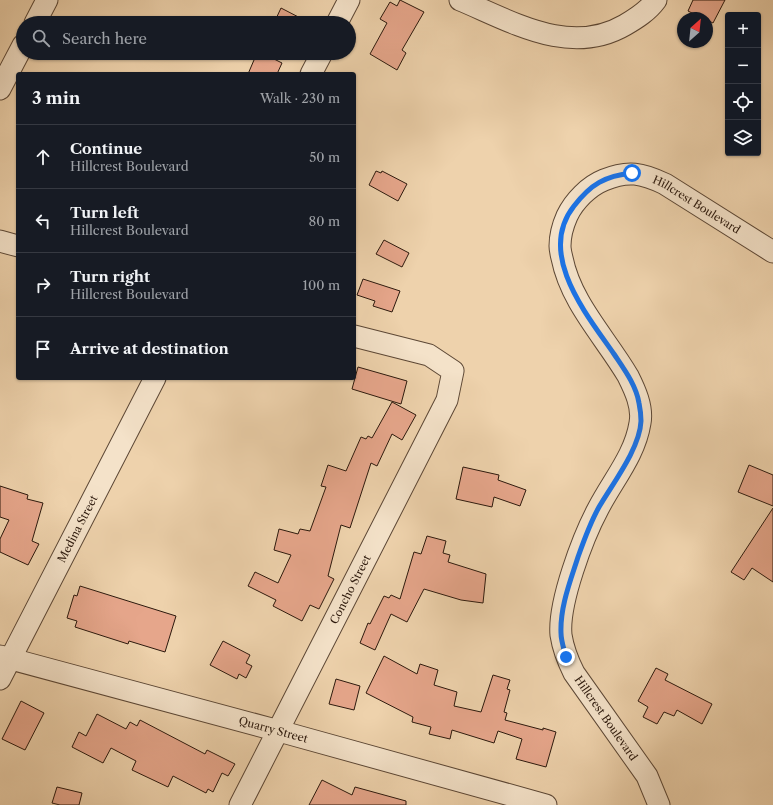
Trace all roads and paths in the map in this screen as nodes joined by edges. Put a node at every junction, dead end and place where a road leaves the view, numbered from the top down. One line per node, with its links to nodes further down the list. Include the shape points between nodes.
1 (47, 0): 5 (street)
2 (349, 0): 6 (street)
3 (460, 0): 4 (street, via 534,31 556,37 573,38 596,36 617,30 640,16)
4 (656, 0)
5 (38, 16)
6 (341, 16)
7 (16, 58): 10 (street)
8 (318, 60): 9 (street)
9 (312, 72)
10 (0, 89)
11 (0, 241): 12 (street)
12 (16, 245)
13 (773, 252): 21 (street, Hillcrest Boulevard, via 665,184 648,176 632,173 615,175 598,182 570,210 563,227 560,246 571,288 633,385 641,421 637,439 628,458 587,533 562,611 561,634 566,657 574,673 647,776)
14 (356, 337): 18 (street, Concho Street, via 429,355 453,372 447,400)
15 (154, 380): 16 (street, Medina Street)
16 (5, 657): 17 (street, Medina Street); 18 (street, Quarry Street)
17 (0, 679)
18 (279, 731): 19 (street, Concho Street); 20 (street, Quarry Street)
19 (240, 805)
20 (546, 805)
21 (660, 805)

